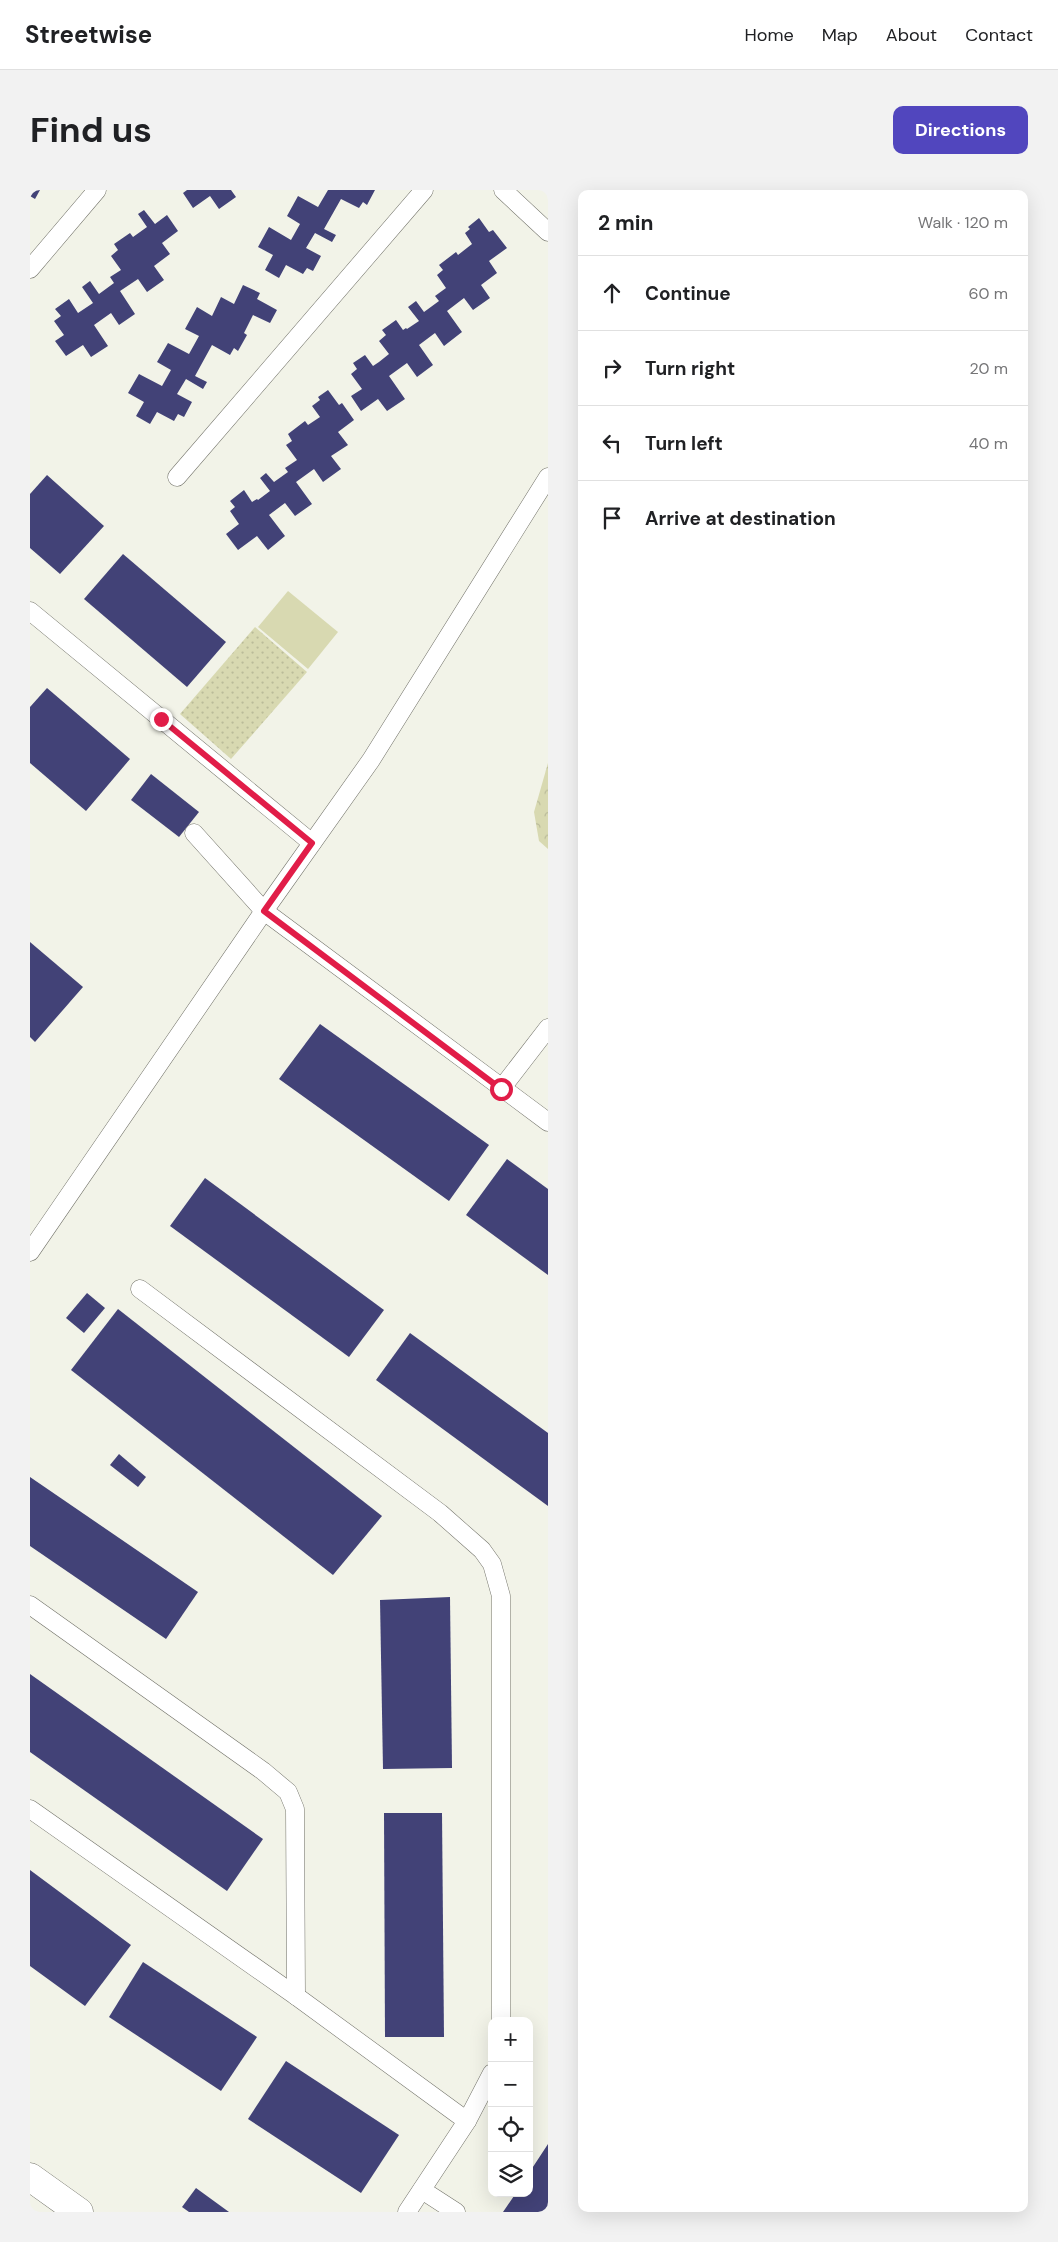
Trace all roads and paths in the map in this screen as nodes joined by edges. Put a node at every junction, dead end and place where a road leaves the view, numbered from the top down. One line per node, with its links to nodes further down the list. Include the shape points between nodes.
1 (97, 190): 5 (lane)
2 (424, 190): 6 (lane)
3 (503, 190): 4 (lane)
4 (548, 232)
5 (30, 269)
6 (178, 477)
7 (548, 477): 10 (lane, via 371,760)
8 (30, 611): 10 (lane)
9 (194, 833): 11 (lane)
10 (312, 843): 11 (lane)
11 (264, 911): 13 (lane); 15 (lane)
12 (548, 1028): 13 (lane)
13 (501, 1089): 14 (lane)
14 (548, 1122)
15 (30, 1252)
16 (140, 1289): 20 (lane, via 440,1513 482,1550 492,1564 501,1596)
17 (30, 1605): 19 (lane, via 263,1770 288,1792 295,1809)
18 (30, 1809): 19 (lane)
19 (296, 1996): 22 (lane)
20 (501, 2017)
21 (488, 2081): 22 (lane)
22 (467, 2121): 24 (lane)
23 (30, 2177): 25 (street)
24 (422, 2190): 26 (lane); 27 (lane)
25 (79, 2212)
26 (408, 2212)
27 (456, 2212)

